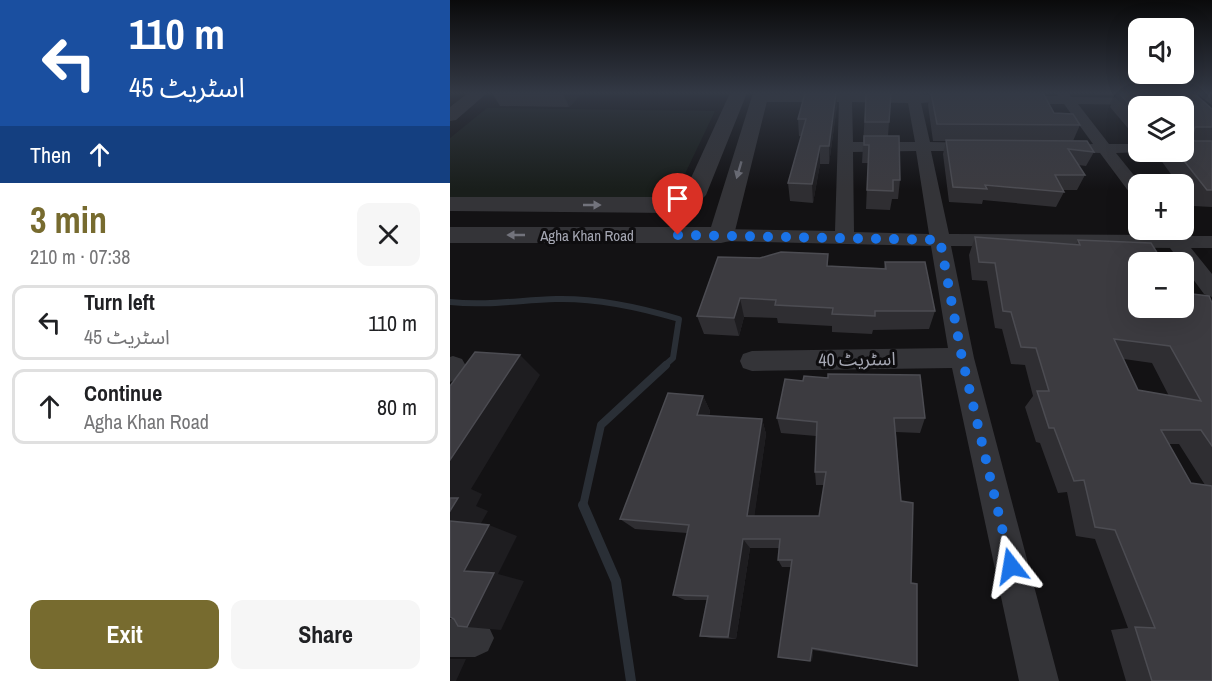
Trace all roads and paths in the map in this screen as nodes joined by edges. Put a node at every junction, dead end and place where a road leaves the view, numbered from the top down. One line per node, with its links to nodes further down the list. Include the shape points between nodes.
1 (725, 125): 14 (street)
2 (752, 125): 13 (street, one-way to 13)
3 (846, 125): 7 (street)
4 (919, 125): 6 (street)
5 (1087, 125): 10 (street)
6 (923, 146): 7 (street); 8 (street); 22 (street)
7 (846, 147): 20 (street)
8 (991, 147)
9 (1048, 147): 10 (street)
10 (1105, 148): 11 (street); 12 (street)
11 (1128, 149)
12 (1128, 179)
13 (732, 197): 14 (street, Agha Khan Road); 18 (street)
14 (691, 199): 15 (street, Agha Khan Road, one-way to 14, via 673,206); 17 (street, via 694,217)
15 (450, 204)
16 (450, 235): 17 (street, Agha Khan Road, one-way to 16)
17 (678, 235): 18 (street, Agha Khan Road)
18 (721, 235): 20 (street)
19 (1128, 237): 22 (street)
20 (844, 238): 22 (street)
21 (1194, 239): 24 (street)
22 (940, 240): 26 (street)
23 (1175, 240): 25 (street)
24 (1212, 242)
25 (1212, 289)
26 (962, 358): 27 (street, اسٹریٹ 40); 28 (street)
27 (752, 361)
28 (1039, 681)

